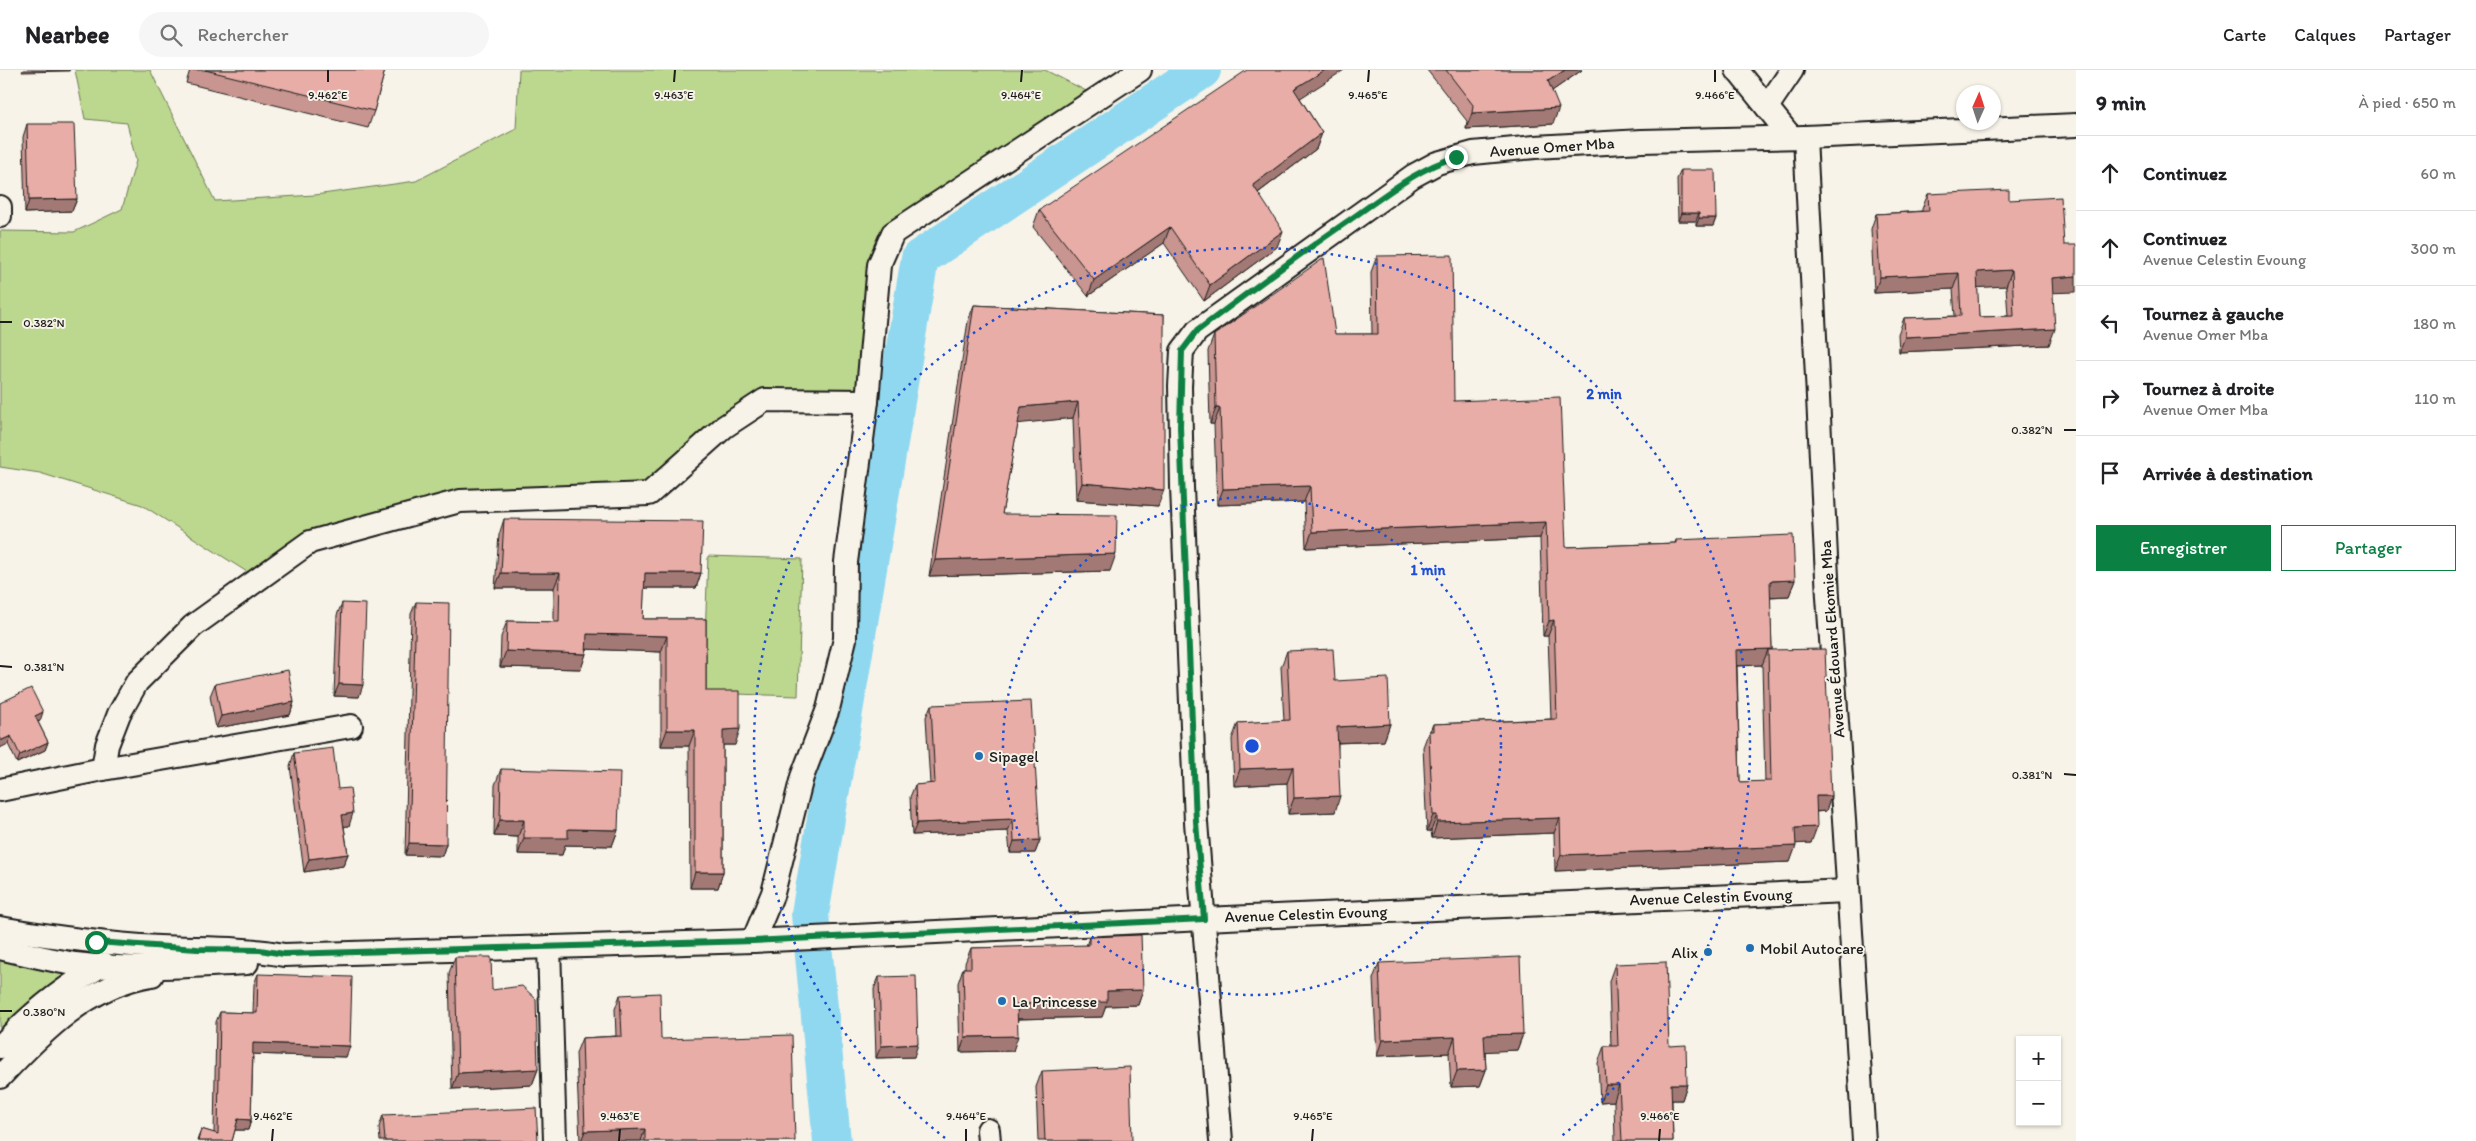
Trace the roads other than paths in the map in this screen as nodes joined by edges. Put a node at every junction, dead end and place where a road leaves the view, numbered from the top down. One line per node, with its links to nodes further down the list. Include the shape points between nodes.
1 (1140, 70): 9 (street, via 893,233 879,265)
2 (1737, 70): 4 (street)
3 (1792, 70): 4 (street)
4 (1766, 107): 6 (street)
5 (2076, 125): 6 (street, Avenue Omer Mba)
6 (1798, 137): 13 (street, Avenue Édouard Ekomie Mba); 14 (street, Avenue Omer Mba, via 1642,141 1535,148 1473,153 1436,163 1371,205 1197,331 1182,351 1180,386 1196,812)
7 (0, 207): 8 (street)
8 (0, 216)
9 (867, 402): 11 (street, via 765,400 724,427 649,494 460,501 310,542 193,626 137,682 119,714); 16 (street, via 846,562 844,639 828,709 802,777 773,893)
10 (351, 726): 11 (street)
11 (102, 769): 12 (street)
12 (0, 790)
13 (1848, 891): 14 (street, Avenue Celestin Evoung); 27 (street, Avenue Édouard Ekomie Mba)
14 (1204, 919): 16 (street, Avenue Celestin Evoung); 26 (street, Avenue Omer Mba)
15 (0, 928): 17 (street, via 44,936)
16 (753, 941): 18 (street, Avenue Celestin Evoung)
17 (148, 946): 20 (street, via 260,950); 22 (street)
18 (548, 947): 20 (street, Avenue Celestin Evoung); 25 (street)
19 (0, 948): 22 (street)
20 (284, 954): 21 (street, via 260,963)
21 (195, 965): 22 (street); 24 (street, via 181,971 122,982 95,994 67,1012)
22 (101, 966): 23 (street, via 71,985)
23 (0, 1047)
24 (0, 1077)
25 (555, 1141)
26 (1221, 1141)
27 (1864, 1141)

